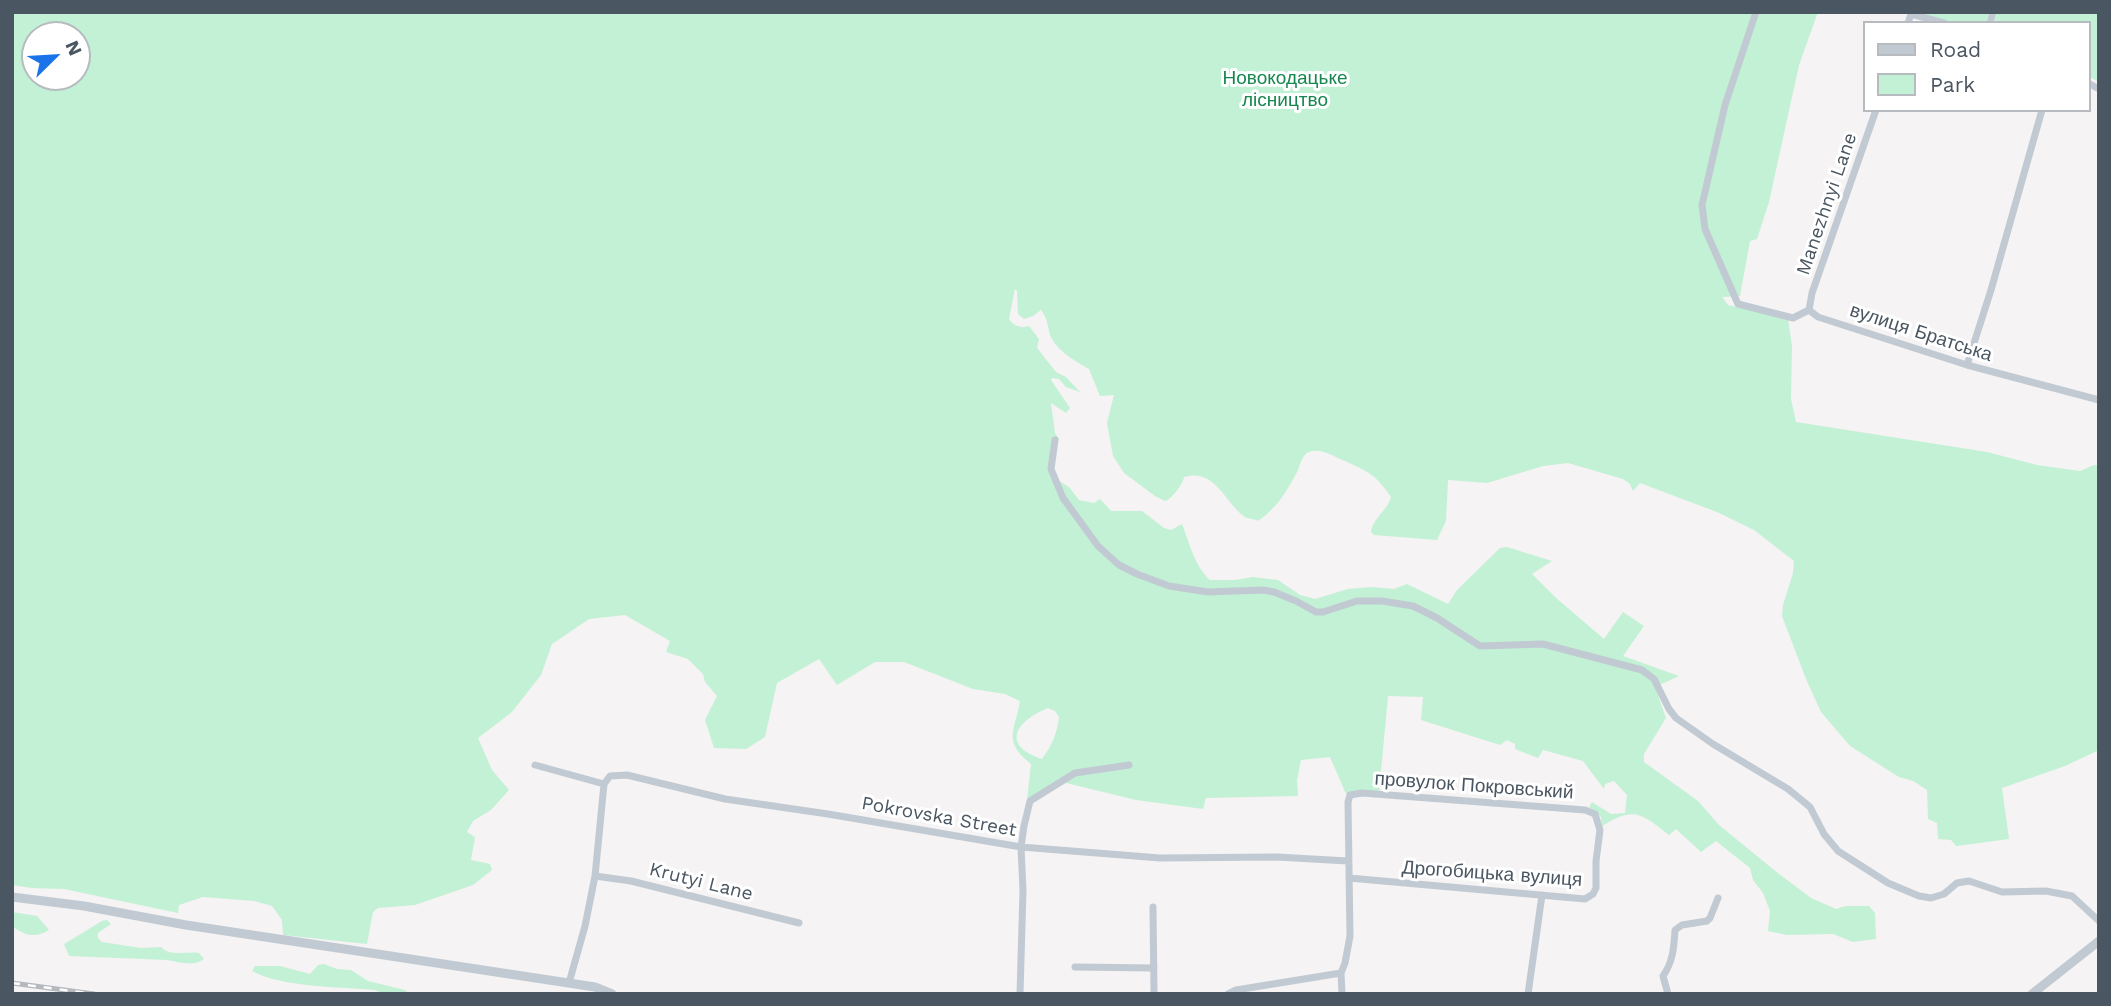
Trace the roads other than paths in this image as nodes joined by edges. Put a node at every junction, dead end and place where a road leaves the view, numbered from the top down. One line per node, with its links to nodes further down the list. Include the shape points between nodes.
1 (1756, 12): 6 (street, via 1726,105 1702,205 1704,229 1738,304 1793,318)
2 (1909, 21): 3 (street, via 1911,14)
3 (1937, 21)
4 (1876, 112): 6 (street, Manezhnyi Lane)
5 (2041, 112): 7 (street)
6 (1809, 310): 7 (street, вулиця Братська, via 1818,317)
7 (1966, 365): 8 (street, вулиця Братська)
8 (2099, 400)
9 (1055, 440): 22 (street, via 1051,469 1063,498 1098,545 1119,565 1137,574 1169,586 1208,592 1274,592 1316,612 1357,601 1413,606 1480,646 1543,644 1642,670 1654,679 1676,718 1788,789 1810,807 1838,851 1888,883 1931,898 1969,881 2002,892 2046,891 2072,896)
10 (535, 765): 12 (street, Pokrovska Street)
11 (1129, 765): 14 (street, via 1075,773 1030,800)
12 (604, 784): 14 (street, Pokrovska Street, via 610,776 627,775 714,797); 16 (street)
13 (1595, 814): 15 (street, провулок Покровський, via 1350,795); 18 (street, Дрогобицька вулиця, via 1600,830 1593,894 1586,899)
14 (1021, 847): 15 (street, Pokrovska Street, via 1160,858); 30 (street)
15 (1348, 862): 17 (street)
16 (595, 876): 23 (street, Krutyi Lane); 28 (street)
17 (1349, 878): 18 (street, Дрогобицька вулиця); 27 (street, via 1350,936)
18 (1542, 895): 34 (street)
19 (12, 897): 28 (street)
20 (1718, 898): 35 (street, via 1707,921 1675,930 1673,953 1663,976)
21 (1153, 907): 26 (street)
22 (2099, 921)
23 (799, 923)
24 (2099, 941): 36 (street)
25 (1075, 967): 26 (street)
26 (1153, 968): 31 (street)
27 (1340, 973): 32 (street); 33 (street)
28 (569, 983): 29 (street)
29 (612, 994)
30 (1020, 994)
31 (1154, 994)
32 (1228, 994)
33 (1342, 994)
34 (1528, 994)
35 (1668, 994)
36 (2032, 994)

